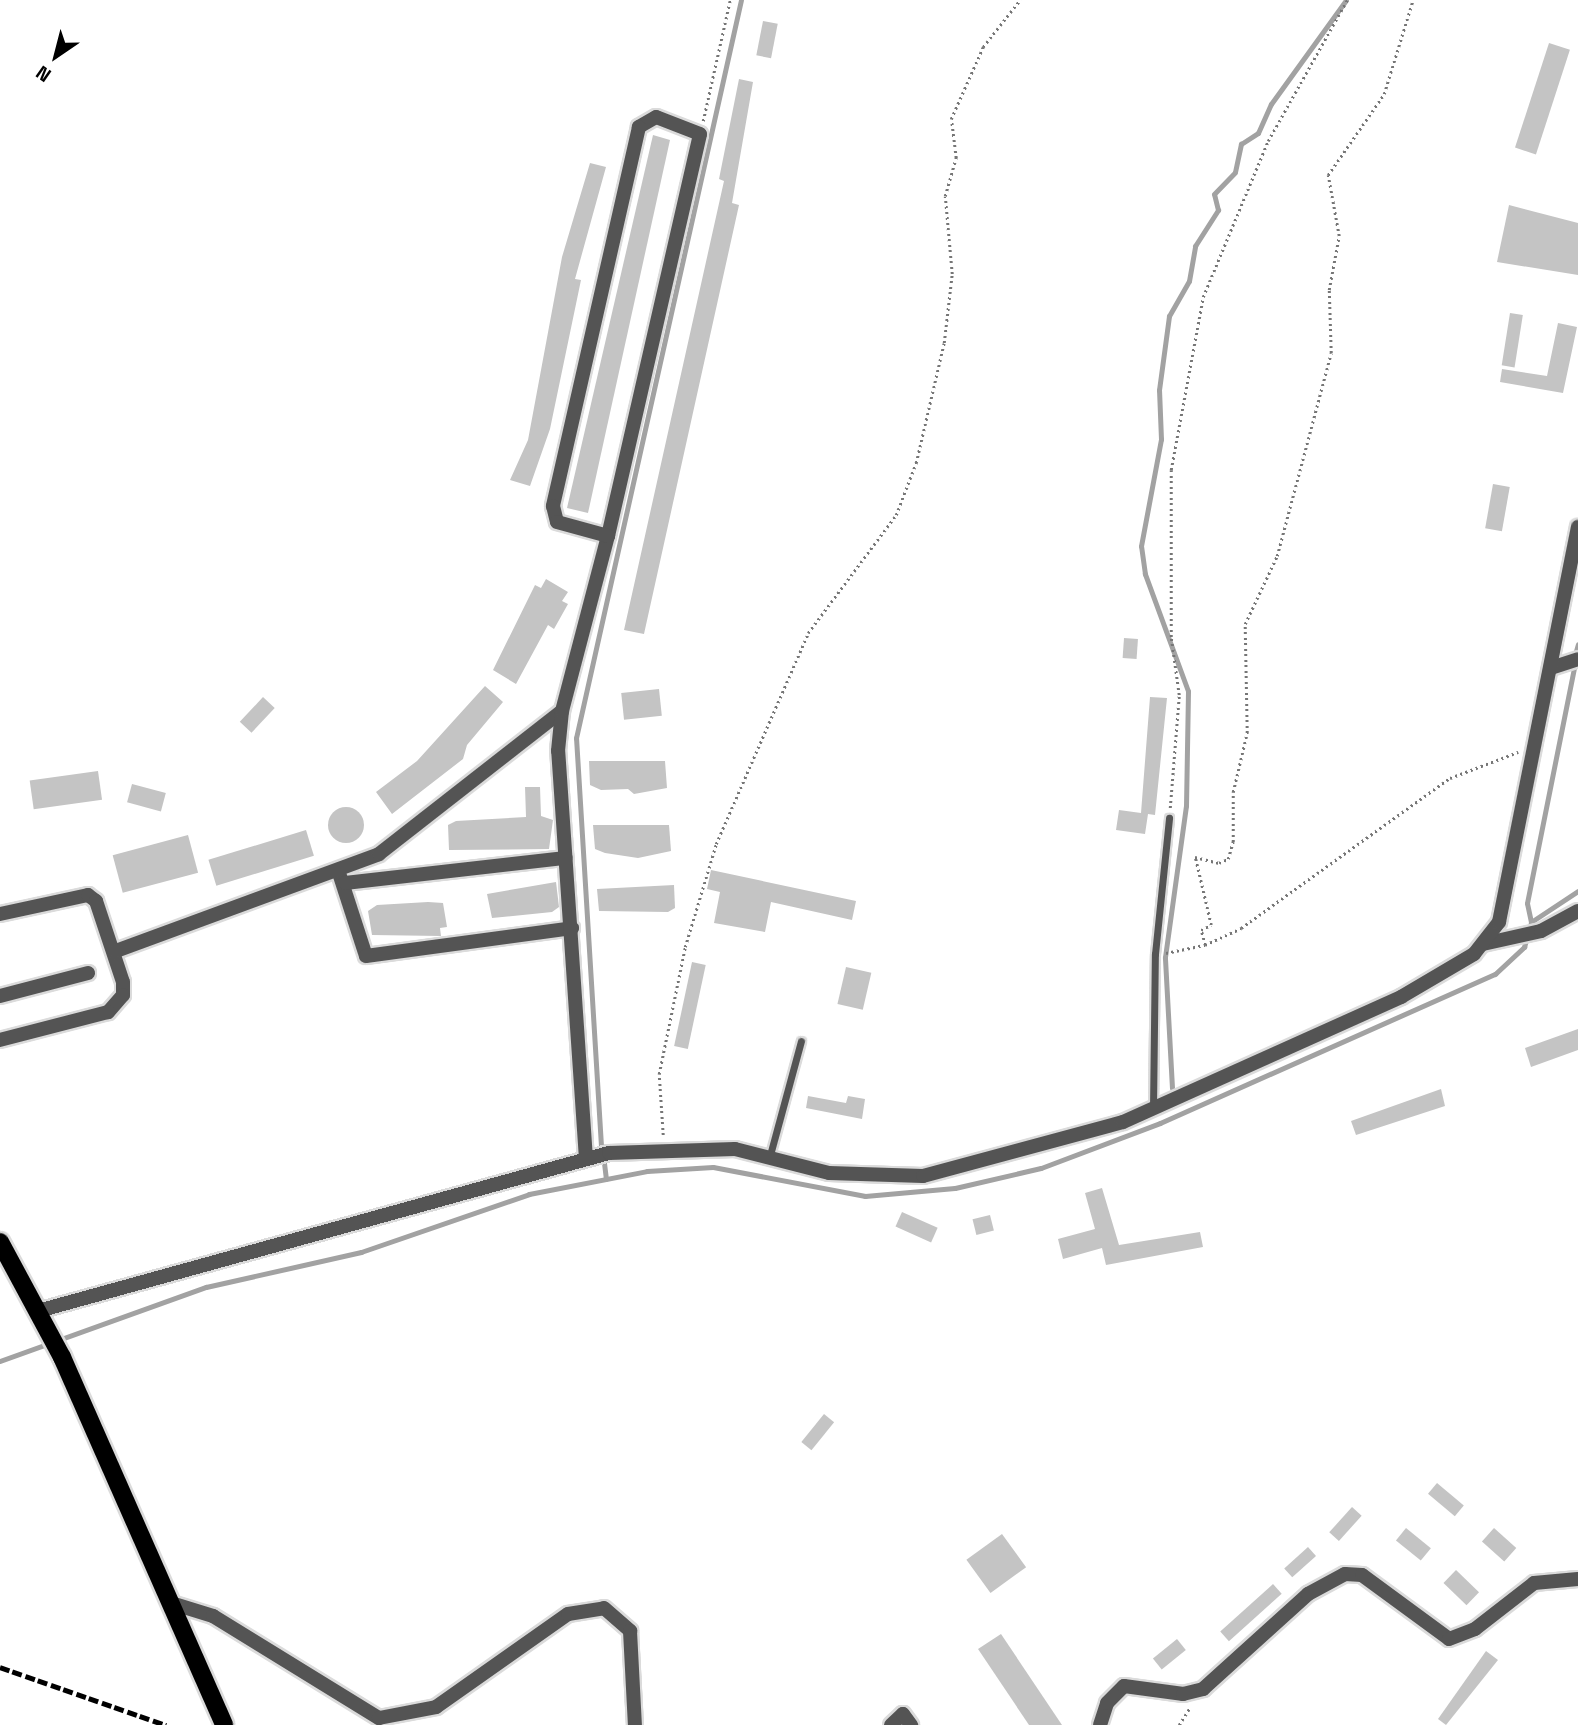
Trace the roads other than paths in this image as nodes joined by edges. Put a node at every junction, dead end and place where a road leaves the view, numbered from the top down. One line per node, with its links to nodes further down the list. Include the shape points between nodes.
1 (1578, 527): 4 (street)
2 (608, 536): 2 (street, via 700,134 656,117 639,127 553,516); 5 (street)
3 (1578, 659): 4 (street)
4 (1551, 668): 12 (street, via 1508,899)
5 (562, 711): 7 (street, via 558,751); 8 (street)
6 (1169, 818): 18 (lane, via 1155,954)
7 (566, 858): 8 (street); 11 (street)
8 (342, 878): 11 (street, via 366,956); 13 (street)
9 (1578, 911): 12 (street, via 1541,930)
10 (0, 914): 13 (street, via 88,895)
11 (572, 928): 20 (street)
12 (1483, 944): 18 (street, via 1401,997)
13 (116, 951): 16 (street, via 123,995 108,1012)
14 (88, 973): 15 (street)
15 (0, 996)
16 (0, 1041)
17 (801, 1041): 19 (lane)
18 (1153, 1110): 19 (street, via 1077,1137 923,1176 829,1173)
19 (770, 1155): 20 (street, via 664,1149)
20 (586, 1159): 22 (street)
21 (0, 1242): 22 (main road)
22 (42, 1318): 24 (main road)
23 (1578, 1579): 29 (street, via 1534,1583 1465,1635 1449,1639 1362,1575 1345,1574 1308,1594 1203,1689 1183,1694 1124,1686 1107,1703)
24 (171, 1603): 25 (main road); 26 (street, via 213,1616 379,1718 436,1707 568,1614 604,1608 630,1632)
25 (224, 1725)
26 (635, 1725)
27 (891, 1725): 28 (street, via 903,1714)
28 (911, 1725)
29 (1100, 1725)

